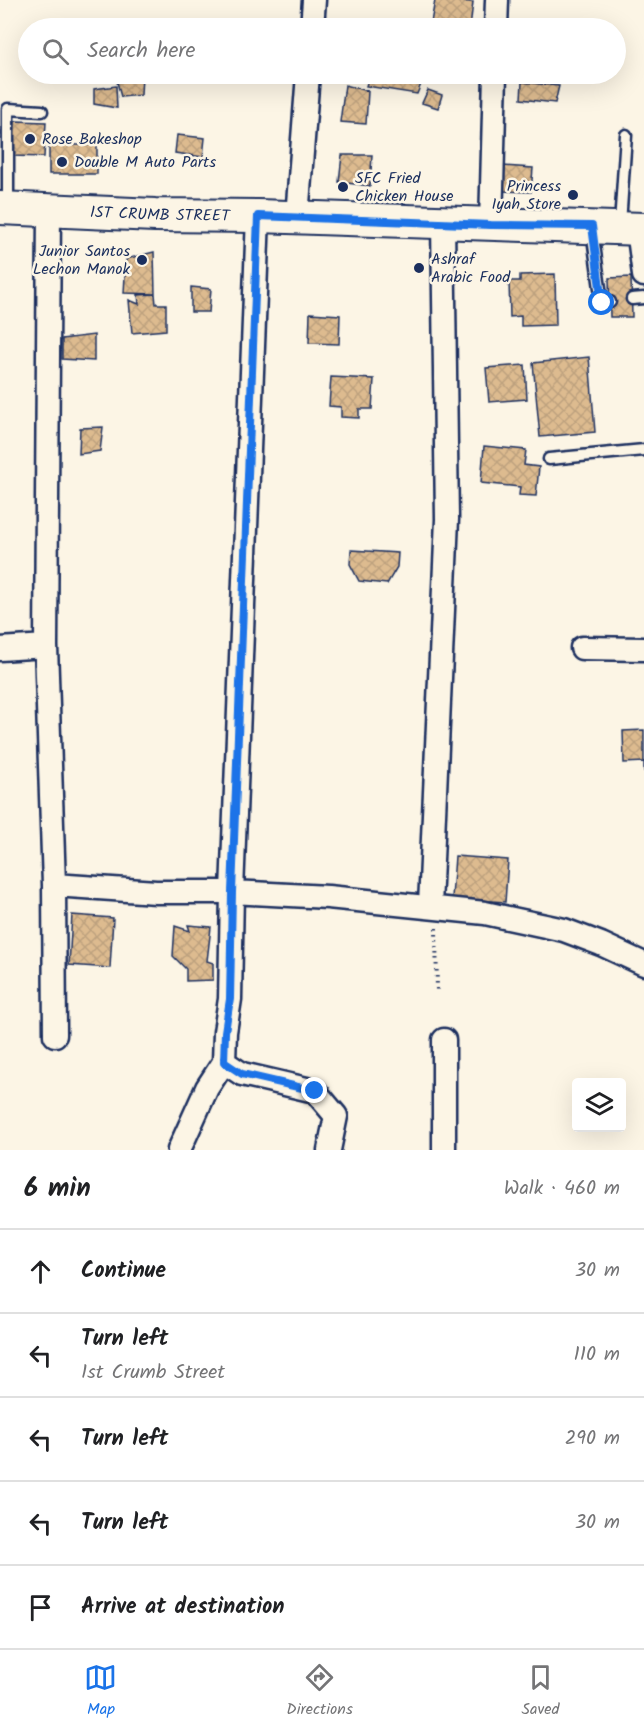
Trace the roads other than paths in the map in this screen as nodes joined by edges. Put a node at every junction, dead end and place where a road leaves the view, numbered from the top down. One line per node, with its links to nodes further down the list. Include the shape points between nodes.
1 (314, 0): 3 (street)
2 (497, 0): 4 (street)
3 (313, 18)
4 (496, 18)
5 (307, 84): 12 (street)
6 (495, 84): 14 (street)
7 (42, 111): 9 (lane, via 8,109)
8 (626, 135): 15 (lane)
9 (4, 208): 10 (main road, 1ST CRUMB STREET)
10 (49, 210): 11 (main road, 1ST CRUMB STREET); 22 (street)
11 (258, 216): 12 (main road, 1ST CRUMB STREET); 27 (street)
12 (297, 217): 13 (main road, 1ST CRUMB STREET)
13 (443, 222): 14 (main road, 1ST CRUMB STREET); 28 (street, via 447,519)
14 (491, 225): 15 (main road, 1ST CRUMB STREET)
15 (624, 228): 16 (street); 19 (lane, via 602,303)
16 (644, 275)
17 (644, 298): 18 (lane)
18 (632, 299)
19 (610, 302)
20 (644, 450): 21 (lane)
21 (549, 459)
22 (46, 646): 24 (street); 26 (street)
23 (582, 648): 25 (street)
24 (0, 649)
25 (644, 649)
26 (54, 885): 27 (street); 30 (street)
27 (232, 892): 28 (street); 32 (street, via 230,999)
28 (430, 906): 29 (street, via 564,930)
29 (644, 964)
30 (55, 1035)
31 (444, 1040): 35 (street)
32 (224, 1062): 33 (street); 34 (street, via 242,1074 315,1091 336,1116)
33 (179, 1150)
34 (329, 1150)
35 (444, 1150)

